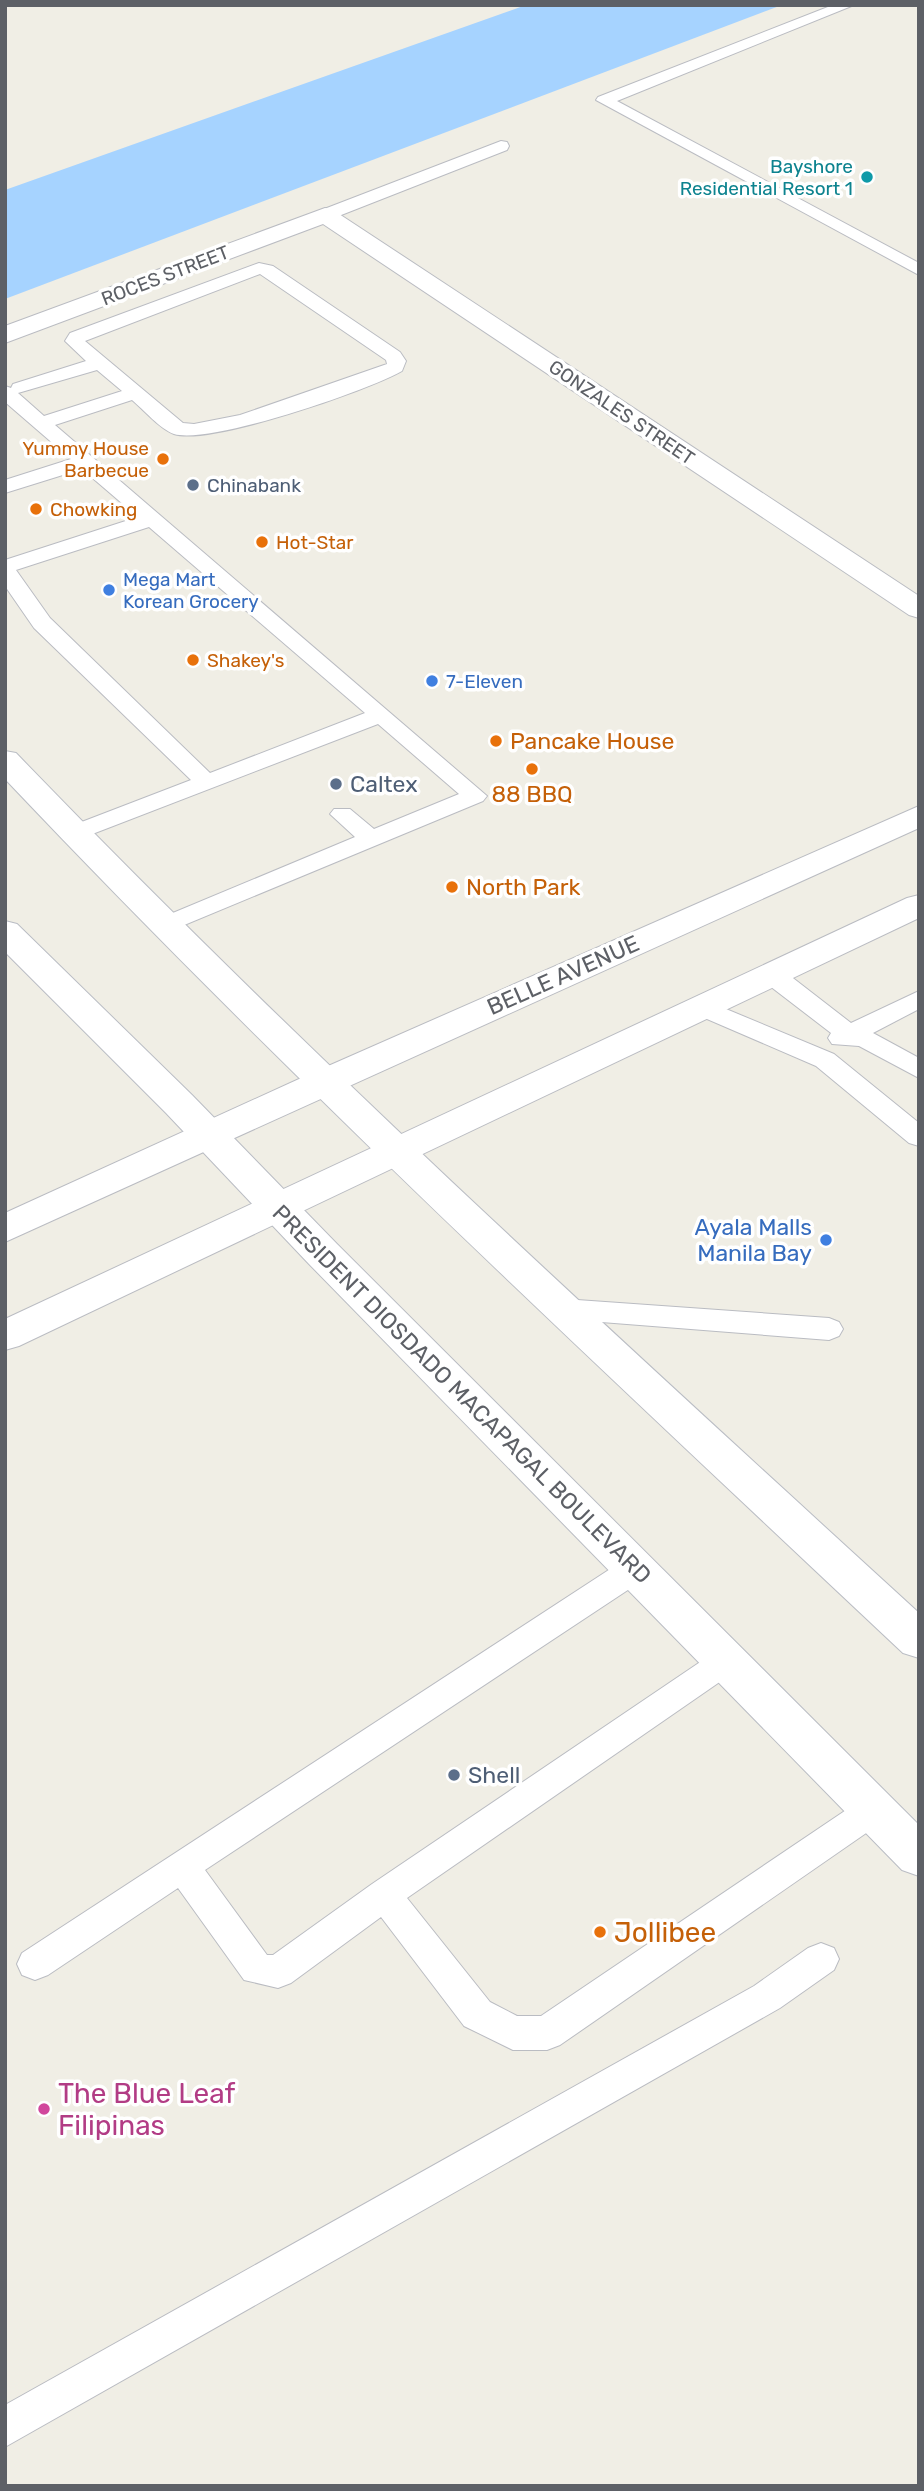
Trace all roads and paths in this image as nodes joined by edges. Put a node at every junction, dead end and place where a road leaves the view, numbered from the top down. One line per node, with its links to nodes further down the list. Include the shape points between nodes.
1 (847, 5): 4 (lane, via 604,100)
2 (501, 146): 3 (lane)
3 (325, 215): 5 (street, ROCES STREET); 15 (street, GONZALES STREET)
4 (919, 270)
5 (5, 335)
6 (99, 363): 7 (lane); 7 (lane, via 74,341 78,337 259,268 397,361 395,367 374,377 195,431 178,429); 8 (lane)
7 (130, 389): 9 (lane)
8 (12, 390): 9 (lane)
9 (36, 418): 10 (lane)
10 (86, 461): 11 (lane); 12 (lane)
11 (5, 486)
12 (147, 514): 13 (lane); 14 (lane); 16 (lane)
13 (5, 553)
14 (5, 569): 18 (lane, via 42,623)
15 (919, 609)
16 (381, 715): 18 (lane, via 286,762); 22 (lane, via 475,796)
17 (5, 760): 21 (street)
18 (207, 782): 21 (lane)
19 (342, 814): 22 (lane)
20 (919, 816): 32 (street, BELLE AVENUE)
21 (74, 833): 24 (street)
22 (371, 839): 24 (lane)
23 (919, 905): 26 (street)
24 (165, 925): 32 (street)
25 (5, 932): 33 (street, PRESIDENT DIOSDADO MACAPAGAL BOULEVARD)
26 (771, 974): 28 (street); 29 (lane)
27 (919, 999): 29 (lane)
28 (702, 1007): 30 (lane); 35 (street)
29 (849, 1034): 30 (lane); 31 (lane)
30 (811, 1054): 34 (lane, via 825,1060)
31 (919, 1069)
32 (323, 1082): 33 (street, BELLE AVENUE); 35 (street)
33 (207, 1135): 36 (street, PRESIDENT DIOSDADO MACAPAGAL BOULEVARD); 37 (street, BELLE AVENUE)
34 (919, 1137)
35 (395, 1150): 36 (street); 38 (street)
36 (276, 1206): 40 (street); 41 (street, PRESIDENT DIOSDADO MACAPAGAL BOULEVARD)
37 (5, 1229)
38 (564, 1309): 39 (lane); 42 (street)
39 (829, 1329)
40 (5, 1336)
41 (635, 1569): 43 (street, PRESIDENT DIOSDADO MACAPAGAL BOULEVARD); 46 (lane)
42 (919, 1640)
43 (726, 1661): 44 (street, PRESIDENT DIOSDADO MACAPAGAL BOULEVARD); 47 (lane)
44 (873, 1810): 45 (street, PRESIDENT DIOSDADO MACAPAGAL BOULEVARD); 47 (lane, via 547,2033 513,2033 477,2014)
45 (919, 1856)
46 (182, 1866): 47 (lane, via 257,1969 265,1972 278,1972); 49 (lane)
47 (384, 1895)
48 (821, 1959): 50 (lane, via 766,1997)
49 (35, 1964)
50 (5, 2427)

